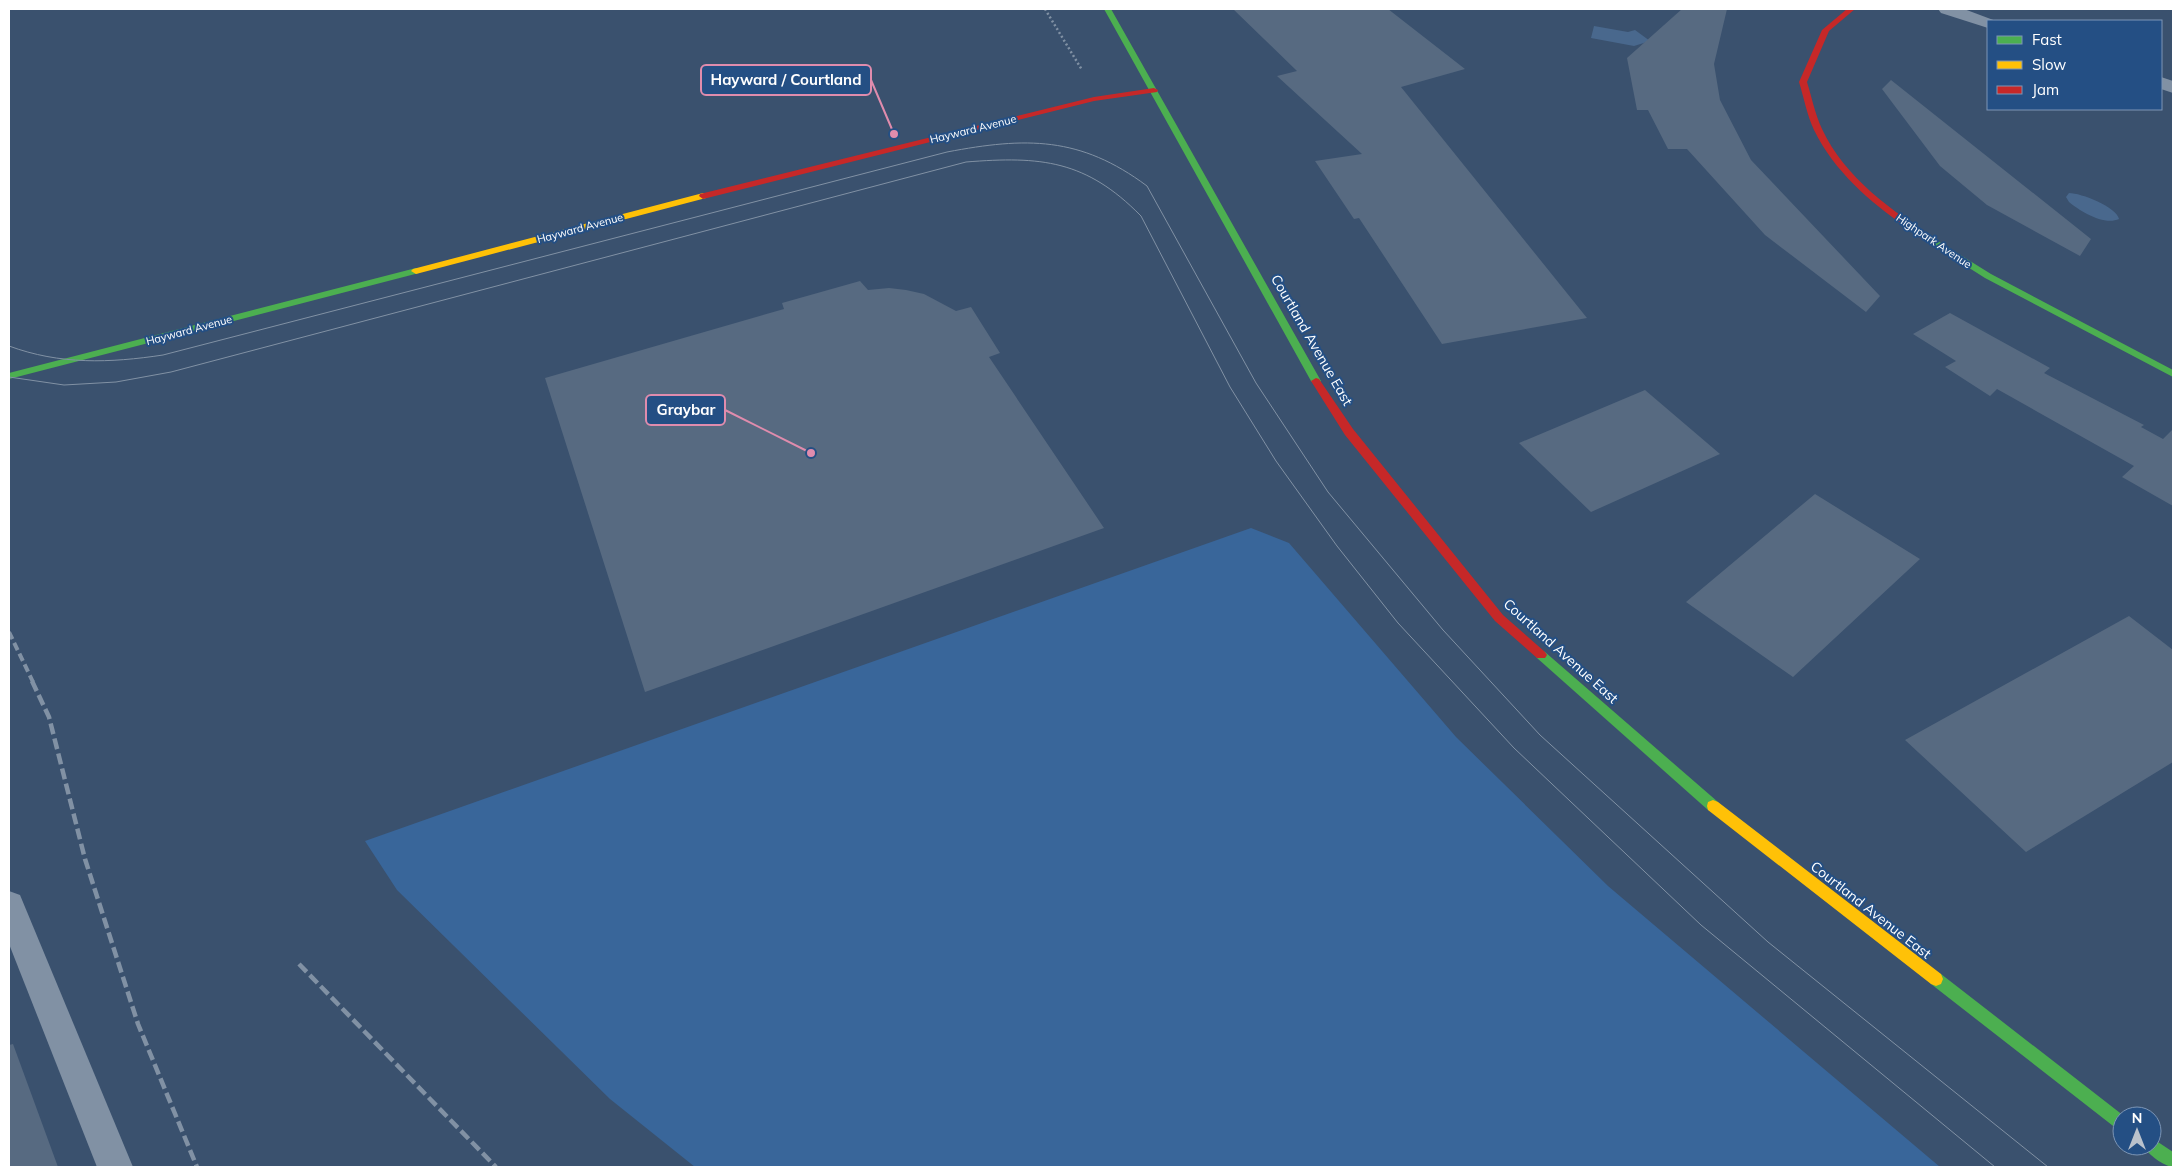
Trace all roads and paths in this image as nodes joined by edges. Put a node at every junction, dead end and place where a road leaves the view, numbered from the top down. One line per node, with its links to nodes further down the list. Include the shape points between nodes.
1 (1045, 9): 6 (path)
2 (1107, 9): 7 (street, Courtland Avenue East)
3 (1851, 9): 8 (street, Highpark Avenue, via 1826,30 1803,82 1818,130 1846,171 1902,222 1980,271)
4 (1947, 9): 5 (street)
5 (1987, 23)
6 (1084, 73)
7 (1154, 90): 9 (street, Hayward Avenue, via 1094,99 755,183); 11 (street, Courtland Avenue East, via 1316,380 1349,432 1500,618 1706,800)
8 (2173, 374)
9 (9, 376)
10 (9, 905): 14 (lane)
11 (2112, 1116)
12 (2162, 1153): 13 (street)
13 (2173, 1161)
14 (115, 1167)

